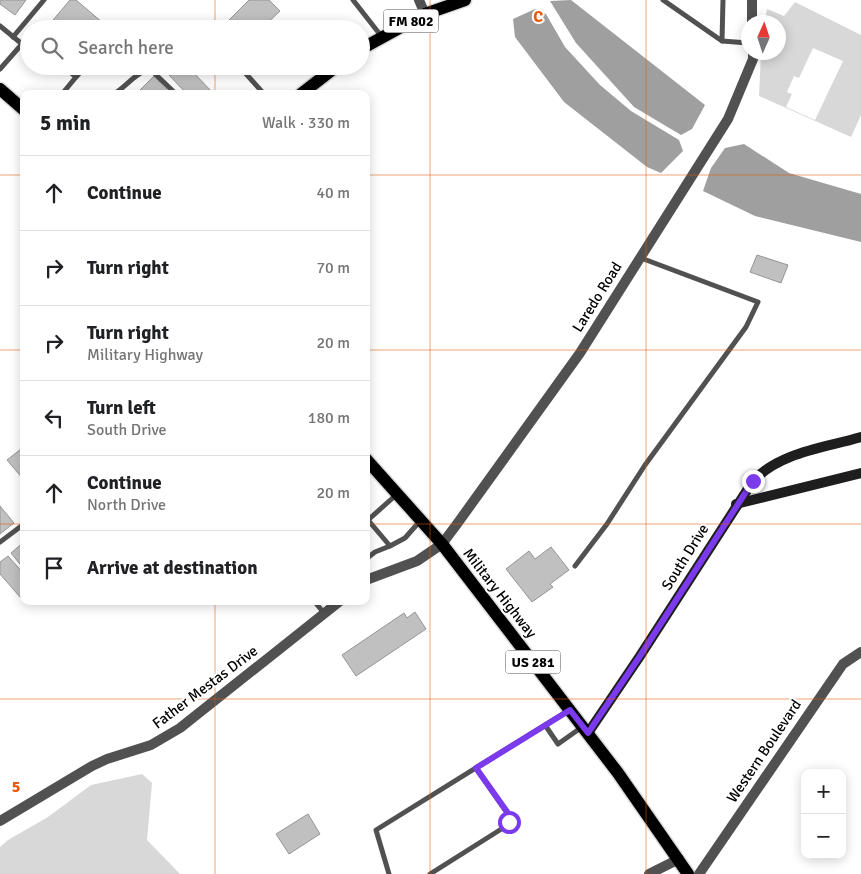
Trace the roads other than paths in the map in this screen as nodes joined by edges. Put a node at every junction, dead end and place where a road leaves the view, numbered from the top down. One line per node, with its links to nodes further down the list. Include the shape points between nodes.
1 (44, 0): 10 (lane)
2 (353, 0): 11 (lane)
3 (419, 0): 8 (street)
4 (465, 0): 8 (main road, FM 802)
5 (663, 0): 17 (lane)
6 (723, 0): 17 (lane)
7 (753, 0): 9 (street)
8 (425, 14): 16 (main road, FM 802)
9 (752, 15)
10 (27, 20)
11 (369, 20)
12 (370, 22): 16 (lane)
13 (0, 26): 15 (lane)
14 (20, 29): 15 (lane)
15 (13, 37): 18 (lane)
16 (382, 37): 20 (main road, FM 802)
17 (722, 41): 19 (lane)
18 (20, 42)
19 (741, 42)
20 (370, 44)
21 (20, 46): 23 (lane)
22 (752, 60): 37 (street, Laredo Road, via 728,119)
23 (0, 69)
24 (74, 75): 29 (lane)
25 (137, 75): 32 (lane)
26 (156, 75): 33 (lane)
27 (247, 75): 34 (lane)
28 (325, 75): 35 (main road)
29 (76, 77): 31 (lane)
30 (0, 89): 36 (main road)
31 (65, 90)
32 (121, 90)
33 (172, 90)
34 (260, 90)
35 (306, 90)
36 (20, 106)
37 (640, 258): 48 (street, Laredo Road, via 580,352); 51 (lane, via 758,302 746,327)
38 (861, 437): 42 (street, South Drive, via 785,458 765,468)
39 (370, 463): 41 (main road, Military Highway / US 281)
40 (861, 473): 42 (street)
41 (398, 493): 43 (lane); 44 (main road, Military Highway / US 281)
42 (736, 504): 59 (street, South Drive, via 640,656)
43 (370, 516)
44 (422, 519): 48 (main road, Military Highway / US 281); 49 (lane, via 405,538)
45 (370, 523): 49 (lane)
46 (20, 527): 47 (lane)
47 (0, 542)
48 (442, 544): 52 (street, via 417,561); 57 (main road, Military Highway / US 281)
49 (390, 546): 50 (lane)
50 (370, 556)
51 (575, 566)
52 (370, 579)
53 (317, 605): 55 (lane)
54 (335, 605): 55 (street, Father Mestas Drive)
55 (324, 613): 61 (street, Father Mestas Drive, via 173,733 152,745 92,766)
56 (861, 652): 67 (street, Western Boulevard, via 843,664)
57 (570, 710): 58 (lane); 59 (main road, Military Highway / US 281)
58 (545, 725): 59 (lane, via 558,744); 60 (lane)
59 (585, 730): 62 (main road, Military Highway / US 281)
60 (476, 768): 63 (lane, via 376,830); 64 (lane, via 510,816 509,822)
61 (0, 821)
62 (679, 859): 65 (street); 66 (main road, Military Highway / US 281)
63 (390, 874)
64 (430, 874)
65 (649, 874)
66 (688, 874)
67 (699, 874)

